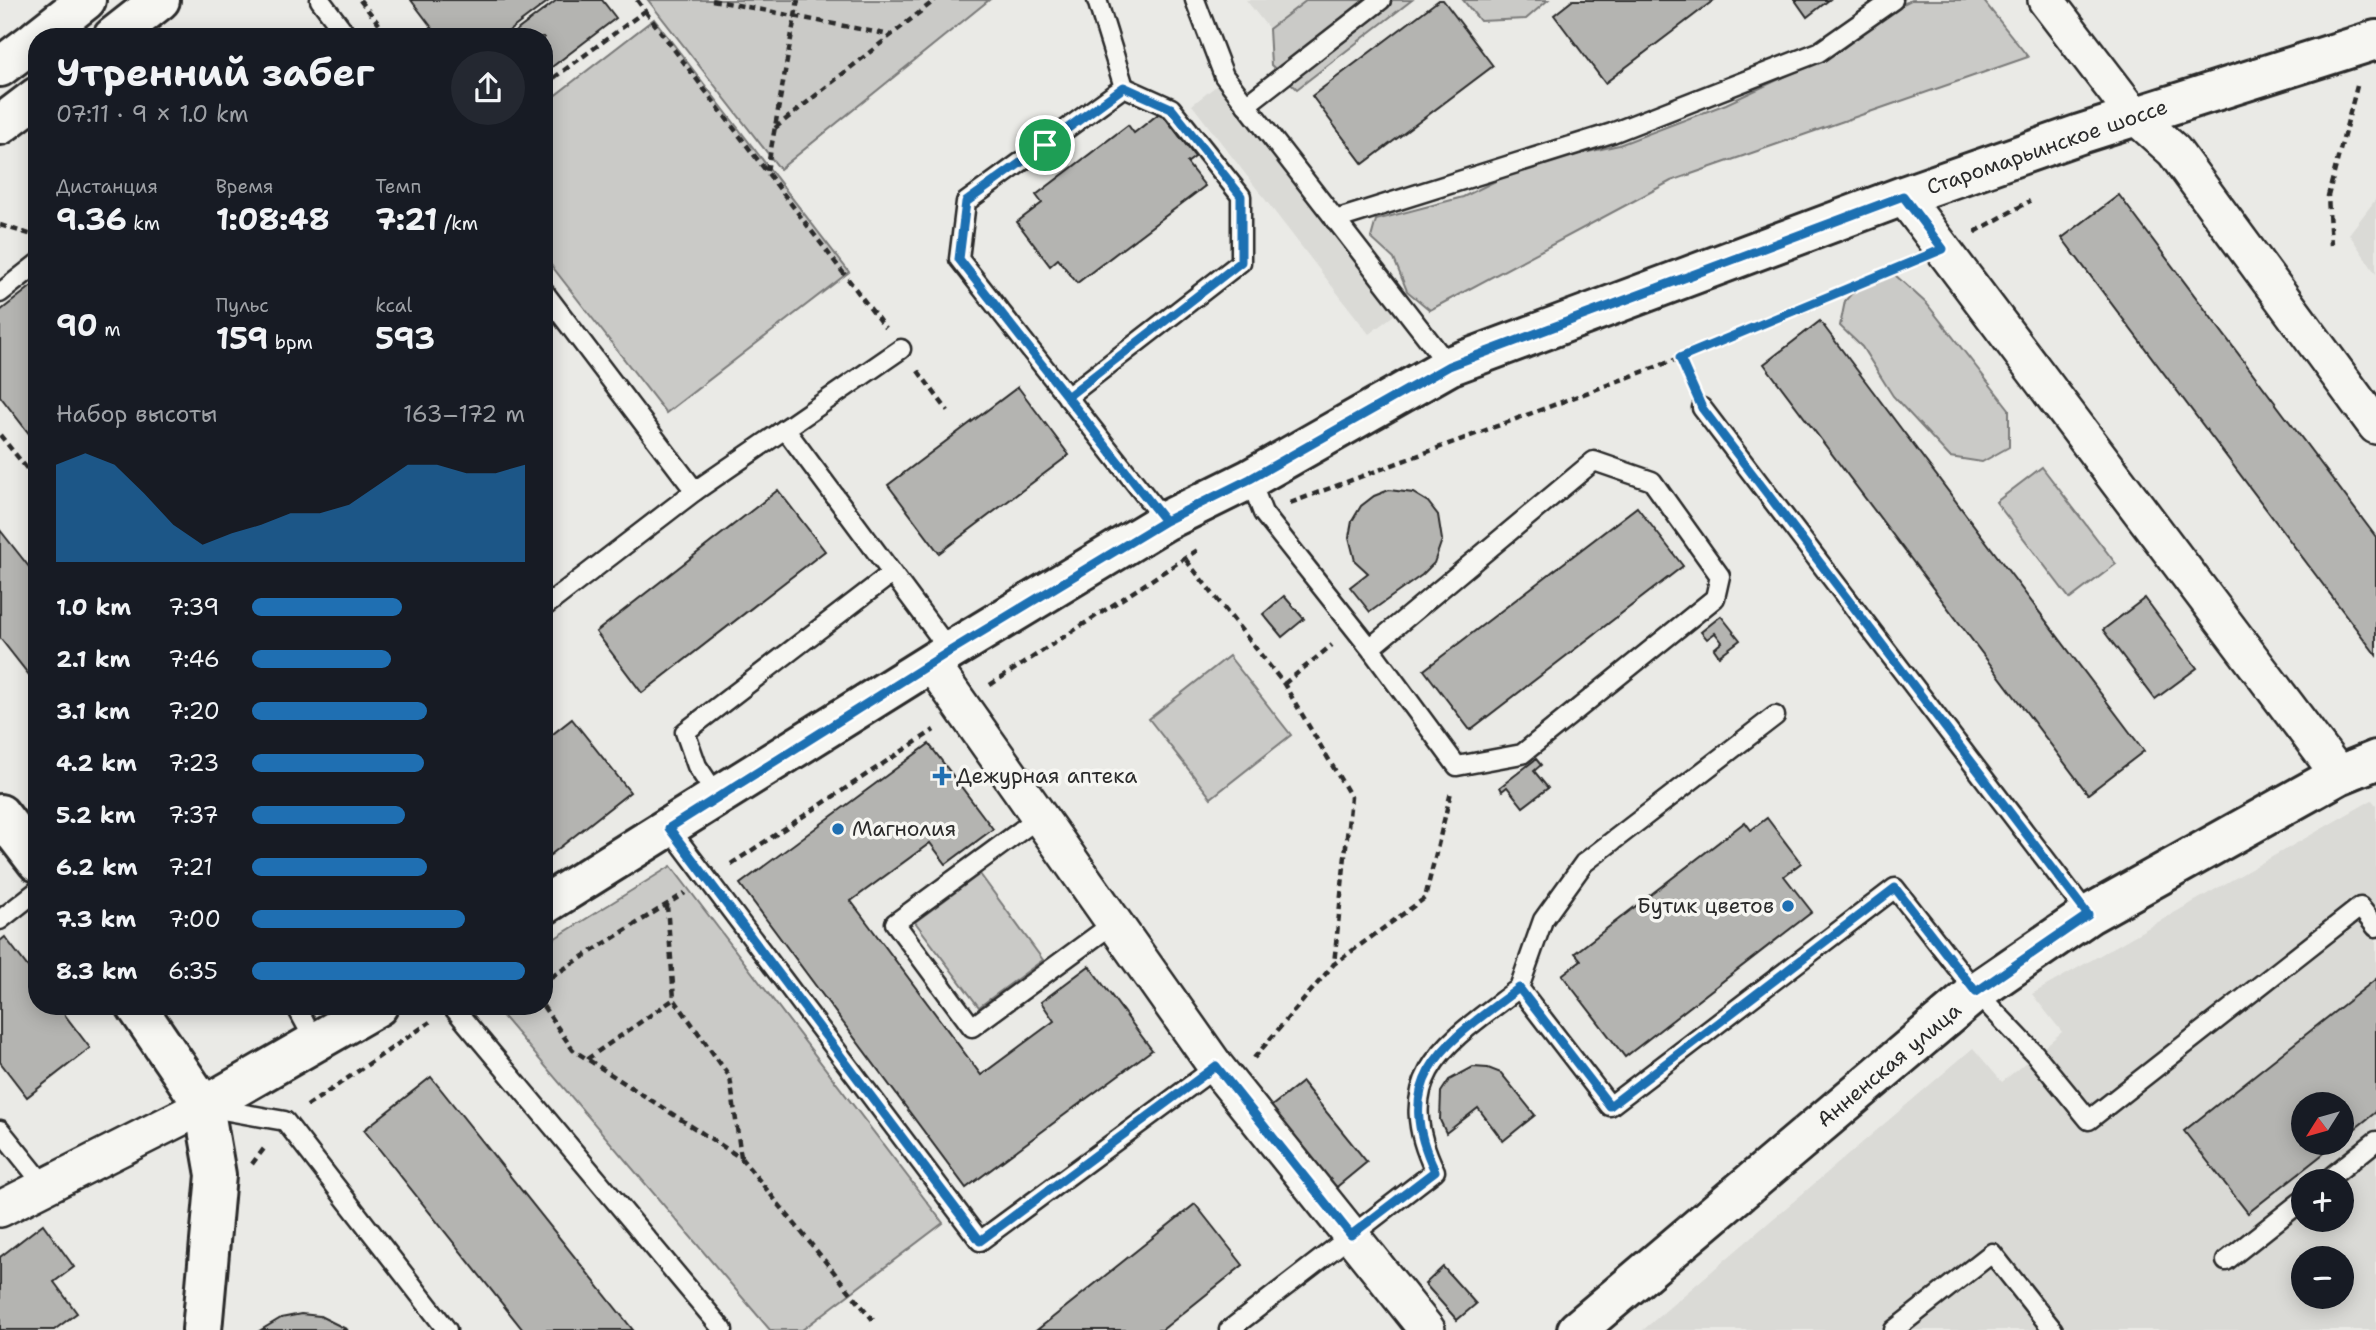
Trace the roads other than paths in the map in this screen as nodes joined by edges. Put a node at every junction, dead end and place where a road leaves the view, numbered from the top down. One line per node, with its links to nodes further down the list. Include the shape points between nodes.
1 (86, 0): 9 (street)
2 (160, 0): 10 (street)
3 (320, 0): 11 (lane)
4 (1097, 0): 15 (lane)
5 (1195, 0): 17 (lane, via 1224,76)
6 (1381, 0): 17 (lane)
7 (1893, 0): 21 (lane, via 1819,52 1612,133)
8 (2046, 0): 18 (street)
9 (51, 28)
10 (124, 28)
11 (341, 28)
12 (2376, 40): 18 (street, Старомарьинское шоссе)
13 (28, 46): 14 (street)
14 (0, 67)
15 (1124, 87): 27 (lane, via 966,202 959,259); 27 (lane, via 1171,108 1241,196 1241,262)
16 (28, 104): 19 (street)
17 (1246, 105): 21 (lane)
18 (2134, 115): 20 (street, Старомарьинское шоссе); 29 (street, via 2174,151)
19 (0, 125)
20 (1903, 196): 26 (street, Старомарьинское шоссе); 40 (street)
21 (1335, 220): 26 (lane)
22 (28, 271): 23 (lane)
23 (0, 293)
24 (553, 304): 31 (lane)
25 (901, 349): 30 (lane)
26 (1449, 366): 32 (street, Старомарьинское шоссе)
27 (1067, 397): 33 (lane)
28 (1702, 408): 48 (lane)
29 (2376, 426)
30 (785, 429): 31 (lane); 34 (lane)
31 (695, 491): 35 (lane)
32 (1256, 496): 33 (street, Старомарьинское шоссе); 36 (lane)
33 (1165, 521): 37 (street, Старомарьинское шоссе)
34 (891, 574): 37 (lane); 41 (lane, via 685,732 697,766)
35 (553, 600)
36 (1370, 648): 36 (lane, via 1594,461 1652,481 1720,576 1715,598 1522,754 1457,766)
37 (941, 657): 41 (street, Старомарьинское шоссе); 43 (street)
38 (1775, 716): 52 (lane, via 1584,863 1544,920)
39 (2376, 760): 40 (street, Анненская улица)
40 (2339, 775): 48 (street, Анненская улица)
41 (717, 796): 44 (street, Старомарьинское шоссе)
42 (0, 814): 45 (street)
43 (1038, 818): 50 (street); 50 (lane, via 895,923 972,1027)
44 (669, 828): 47 (street, Старомарьинское шоссе); 59 (lane, via 980,1241)
45 (28, 850)
46 (28, 898): 49 (lane)
47 (553, 899)
48 (2088, 915): 53 (street, Анненская улица)
49 (0, 920)
50 (1114, 923): 59 (street)
51 (2376, 928): 53 (lane, via 2360,907 2088,1120 2035,1054)
52 (1519, 988): 53 (lane, via 1610,1106 1895,888); 67 (lane, via 1457,1036 1431,1063 1421,1086 1418,1118 1422,1144 1435,1171)
53 (1976, 992): 74 (street, Анненская улица)
54 (142, 1015): 60 (street)
55 (301, 1015): 58 (lane)
56 (363, 1015): 58 (street)
57 (459, 1015): 71 (lane)
58 (316, 1043): 60 (street)
59 (1231, 1067): 67 (street)
60 (204, 1106): 64 (street); 69 (street, via 216,1175); 70 (lane, via 285,1121)
61 (0, 1130): 64 (lane)
62 (2376, 1142): 63 (lane)
63 (2341, 1169)
64 (44, 1186): 65 (street)
65 (0, 1209)
66 (2291, 1210): 68 (lane)
67 (1351, 1235): 72 (lane); 73 (street)
68 (2226, 1261)
69 (202, 1330)
70 (447, 1330)
71 (723, 1330)
72 (1229, 1330)
73 (1427, 1330)
74 (1577, 1330)
75 (1894, 1330): 76 (lane, via 1992,1253)
76 (2053, 1330)

